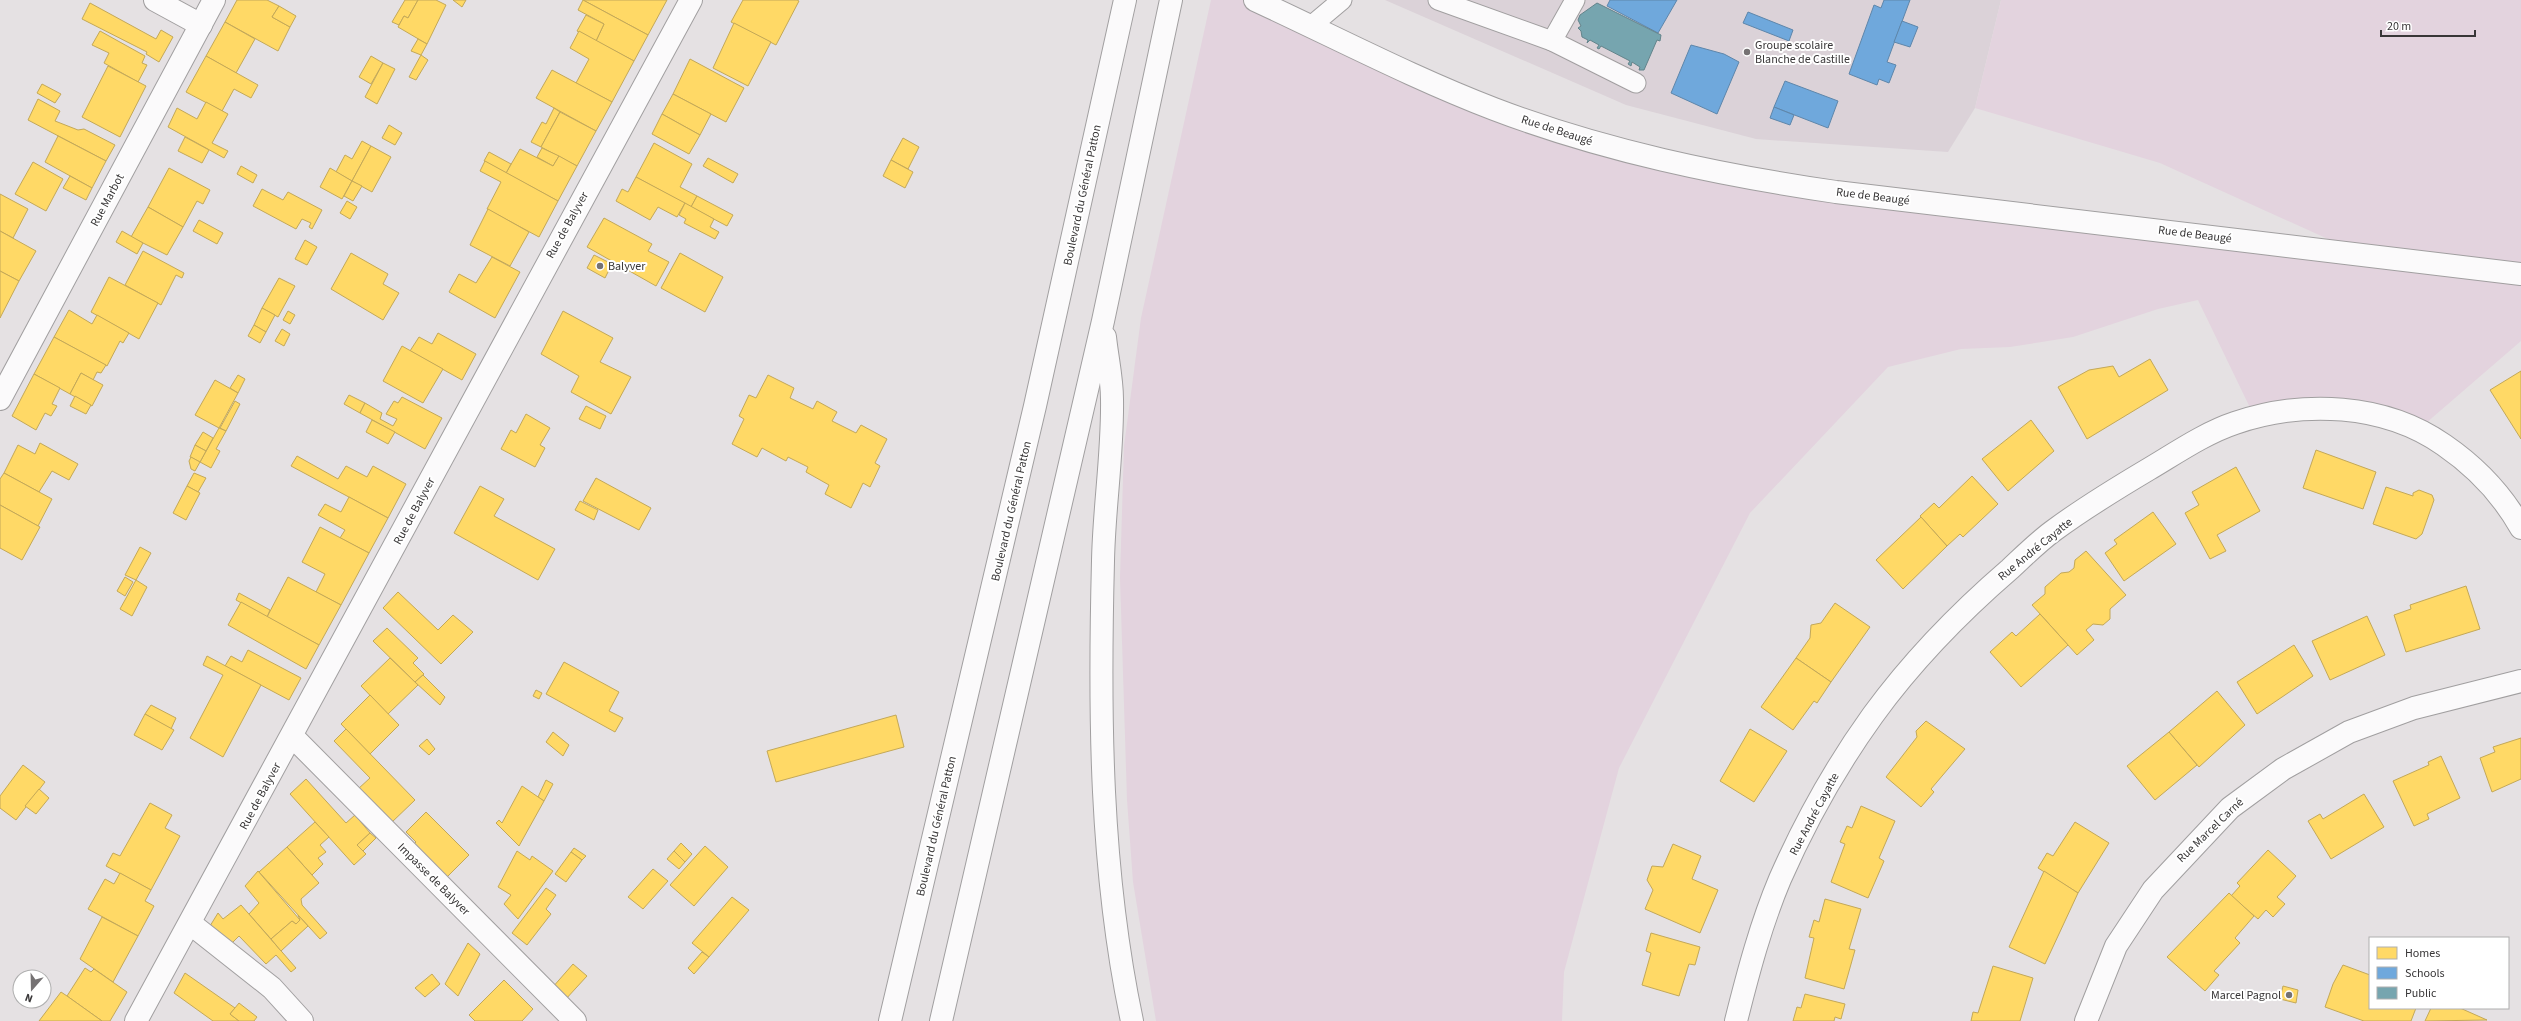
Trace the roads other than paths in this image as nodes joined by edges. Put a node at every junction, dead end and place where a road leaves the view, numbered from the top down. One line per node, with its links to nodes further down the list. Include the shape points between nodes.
1 (155, 0): 10 (main road)
2 (214, 0): 10 (main road, Rue Marbot)
3 (691, 0): 19 (main road, Rue de Balyver)
4 (1125, 0): 24 (main road, Boulevard du Général Patton, via 1035,406)
5 (1171, 0): 15 (main road)
6 (1255, 0): 11 (main road, Rue de Beaugé)
7 (1342, 0): 11 (lane)
8 (1438, 0): 12 (lane)
9 (1575, 0): 12 (lane)
10 (201, 24): 16 (main road, Rue Marbot)
11 (1311, 26): 14 (main road, Rue de Beaugé, via 1501,112 1578,138 1757,181)
12 (1552, 41): 13 (lane)
13 (1636, 83)
14 (2521, 274)
15 (1103, 321): 25 (main road); 26 (main road, via 1112,398 1103,550 1100,673 1104,811)
16 (0, 399)
17 (2521, 528): 27 (main road, Rue André Cayatte, via 2492,485 2465,460 2434,438 2388,418 2350,411 2314,408 2281,412 2234,424 2177,452 2115,489 2052,532 1962,610 1873,715 1822,795 1780,880 1751,965)
18 (2521, 680): 28 (main road, Rue Marcel Carné, via 2414,708 2349,732 2283,769 2230,808 2153,890 2116,946)
19 (292, 736): 20 (main road, Rue de Balyver); 23 (main road, Impasse de Balyver)
20 (191, 924): 21 (main road, Rue de Balyver); 22 (main road, via 272,988)
21 (136, 1021)
22 (302, 1021)
23 (575, 1021)
24 (890, 1021)
25 (941, 1021)
26 (1132, 1021)
27 (1736, 1021)
28 (2086, 1021)

